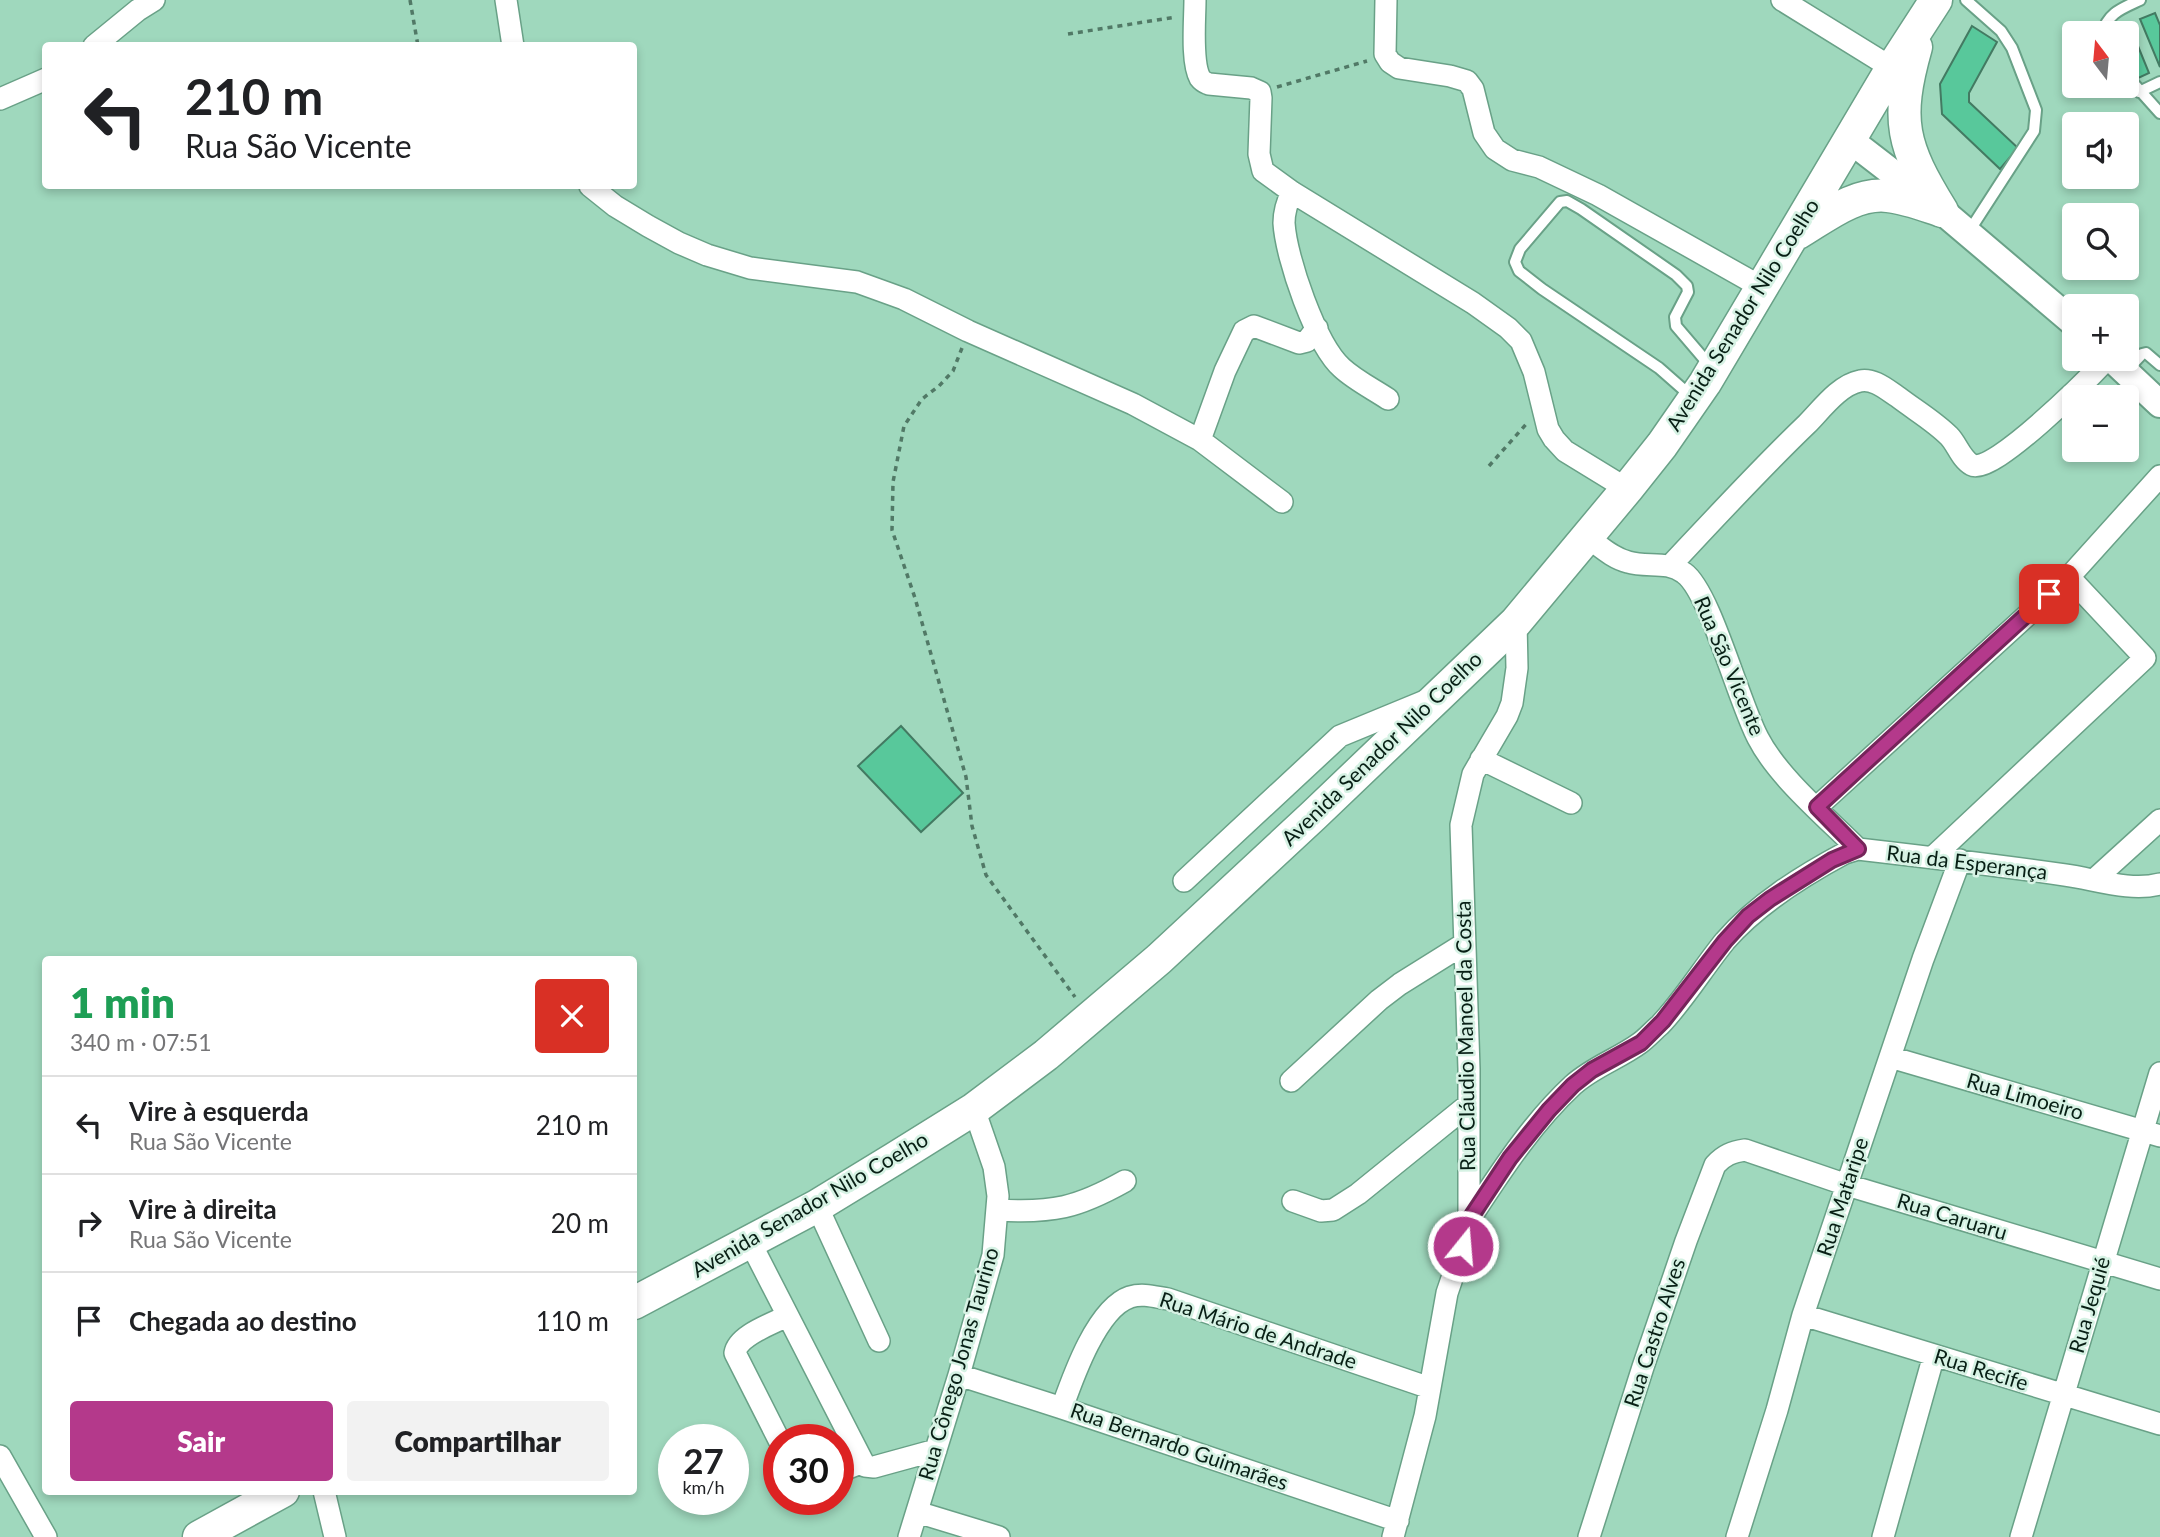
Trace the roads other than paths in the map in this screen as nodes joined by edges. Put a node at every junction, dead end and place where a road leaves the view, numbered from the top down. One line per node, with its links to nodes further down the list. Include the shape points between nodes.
1 (154, 0): 10 (street)
2 (506, 0): 11 (street)
3 (1386, 0): 24 (street, via 1385,54 1390,61 1399,68 1467,81 1484,133 1495,149 1598,195)
4 (1782, 0): 12 (street)
5 (1966, 0): 22 (lane, via 2001,31 2012,48 2036,110 2034,131)
6 (2140, 0): 9 (lane)
7 (1933, 5): 12 (main road, Avenida Senador Nilo Coelho); 21 (main road, via 1906,82 1903,110 1910,150)
8 (1195, 7): 20 (street, via 1200,77 1260,92 1260,165)
9 (2106, 21)
10 (99, 42)
11 (512, 42)
12 (1892, 68): 18 (main road, Avenida Senador Nilo Coelho)
13 (42, 81): 16 (street)
14 (2160, 82): 15 (lane)
15 (2139, 92): 17 (lane)
16 (0, 99)
17 (2160, 113)
18 (1850, 140): 21 (street); 23 (main road, Avenida Senador Nilo Coelho)
19 (594, 189): 35 (street, via 648,226 707,255 750,268 857,282 904,299 1133,404)
20 (1292, 192): 26 (street, via 1284,222 1287,243); 37 (street, via 1508,328 1521,341 1534,372 1548,429 1565,451)
21 (1941, 211): 22 (street); 23 (main road, via 1905,199 1871,197 1837,208)
22 (1968, 233): 25 (street)
23 (1794, 235): 24 (main road, Avenida Senador Nilo Coelho)
24 (1763, 288): 29 (main road, Avenida Senador Nilo Coelho)
25 (2062, 313)
26 (1317, 328): 32 (street, via 1342,368); 35 (street, via 1307,341 1299,342 1254,326 1244,331)
27 (2139, 355): 28 (lane, via 2146,353)
28 (2160, 365)
29 (1713, 370): 33 (main road, Avenida Senador Nilo Coelho); 33 (lane, via 1676,326 1687,286 1581,209 1560,202 1520,249 1515,262 1519,271)
30 (2105, 371): 40 (street, via 1993,460 1977,466 1966,460 1948,434 1883,387 1865,380 1855,382 1780,449)
31 (2124, 371): 34 (street)
32 (1388, 398)
33 (1694, 398): 37 (main road, Avenida Senador Nilo Coelho)
34 (2160, 404)
35 (1200, 440): 38 (street)
36 (2160, 476): 41 (street)
37 (1627, 489): 39 (main road, Avenida Senador Nilo Coelho)
38 (1282, 502)
39 (1587, 537): 40 (street, via 1627,562); 42 (main road, Avenida Senador Nilo Coelho)
40 (1670, 566): 47 (street, Rua São Vicente, via 1693,581 1746,713 1772,762)
41 (2068, 577): 43 (street); 47 (street)
42 (1516, 622): 44 (main road, Avenida Senador Nilo Coelho); 45 (street, Rua Cláudio Manoel da Costa, via 1513,703)
43 (2152, 657): 50 (street)
44 (1440, 695): 53 (street, via 1340,736); 60 (main road, Avenida Senador Nilo Coelho, via 1091,1019)
45 (1481, 759): 46 (street); 55 (street, Rua Cláudio Manoel da Costa, via 1461,825)
46 (1571, 803)
47 (1817, 807): 49 (street, Rua São Vicente)
48 (2160, 821): 52 (street)
49 (1858, 849): 50 (street, Rua da Esperança); 68 (street, Rua da Esperança, via 1832,860 1748,916 1641,1043 1592,1070 1549,1110)
50 (1933, 857): 51 (street, Rua da Esperança)
51 (1960, 860): 52 (street, Rua da Esperança); 56 (street, Rua Mataripe)
52 (2095, 879): 54 (street, Rua da Esperança, via 2134,887)
53 (1184, 880)
54 (2160, 884)
55 (1464, 944): 58 (street, via 1379,1000); 59 (street, Rua Cláudio Manoel da Costa)
56 (1890, 1057): 61 (street, Rua Limoeiro); 64 (street, Rua Mataripe)
57 (2160, 1073): 61 (street, Rua Jequié)
58 (1291, 1081)
59 (1468, 1105): 65 (street, via 1334,1210 1321,1211); 68 (street, Rua Cláudio Manoel da Costa)
60 (974, 1109): 66 (main road, Avenida Senador Nilo Coelho); 67 (street, Rua Cônego Jonas Taurino, via 994,1167)
61 (2151, 1133): 70 (street, Rua Jequié)
62 (1745, 1150): 64 (street, Rua Caruaru); 96 (street, Rua Castro Alves, via 1723,1156 1707,1184)
63 (1125, 1181): 67 (street, via 1067,1207)
64 (1847, 1185): 70 (street, Rua Caruaru); 73 (street, Rua Mataripe)
65 (1293, 1201)
66 (817, 1206): 69 (main road, Avenida Senador Nilo Coelho); 75 (street)
67 (998, 1210): 77 (street, Rua Cônego Jonas Taurino, via 993,1255)
68 (1469, 1220): 78 (street, Rua Cláudio Manoel da Costa, via 1447,1293)
69 (749, 1240): 72 (main road, Avenida Senador Nilo Coelho); 74 (street)
70 (2102, 1262): 71 (street, Rua Caruaru); 79 (street, Rua Jequié)
71 (2160, 1279)
72 (637, 1301)
73 (1803, 1315): 76 (street, Rua Recife); 97 (street, Rua Mataripe)
74 (787, 1316): 81 (street, via 743,1338 735,1353); 85 (street)
75 (879, 1341)
76 (1934, 1355): 79 (street, Rua Recife); 98 (street)
77 (959, 1375): 80 (street, Rua Bernardo Guimarães); 83 (street, Rua Cônego Jonas Taurino)
78 (1430, 1388): 80 (street, Rua Mário de Andrade, via 1144,1294 1127,1298 1097,1327); 90 (street, Rua Cláudio Manoel da Costa)
79 (2063, 1396): 82 (street, Rua Recife); 99 (street, Rua Jequié)
80 (1062, 1408): 90 (street, Rua Bernardo Guimarães)
81 (771, 1424)
82 (2160, 1424)
83 (936, 1450): 85 (street, via 874,1467); 89 (street, Rua Cônego Jonas Taurino)
84 (0, 1456): 91 (street)
85 (863, 1462): 86 (street)
86 (854, 1466)
87 (276, 1495): 92 (main road)
88 (325, 1495): 93 (street)
89 (917, 1512): 94 (street, Rua Cônego Jonas Taurino); 95 (street)
90 (1396, 1529)
91 (47, 1537)
92 (199, 1537)
93 (335, 1537)
94 (909, 1537)
95 (999, 1537)
96 (1590, 1537)
97 (1737, 1537)
98 (1882, 1537)
99 (2021, 1537)

